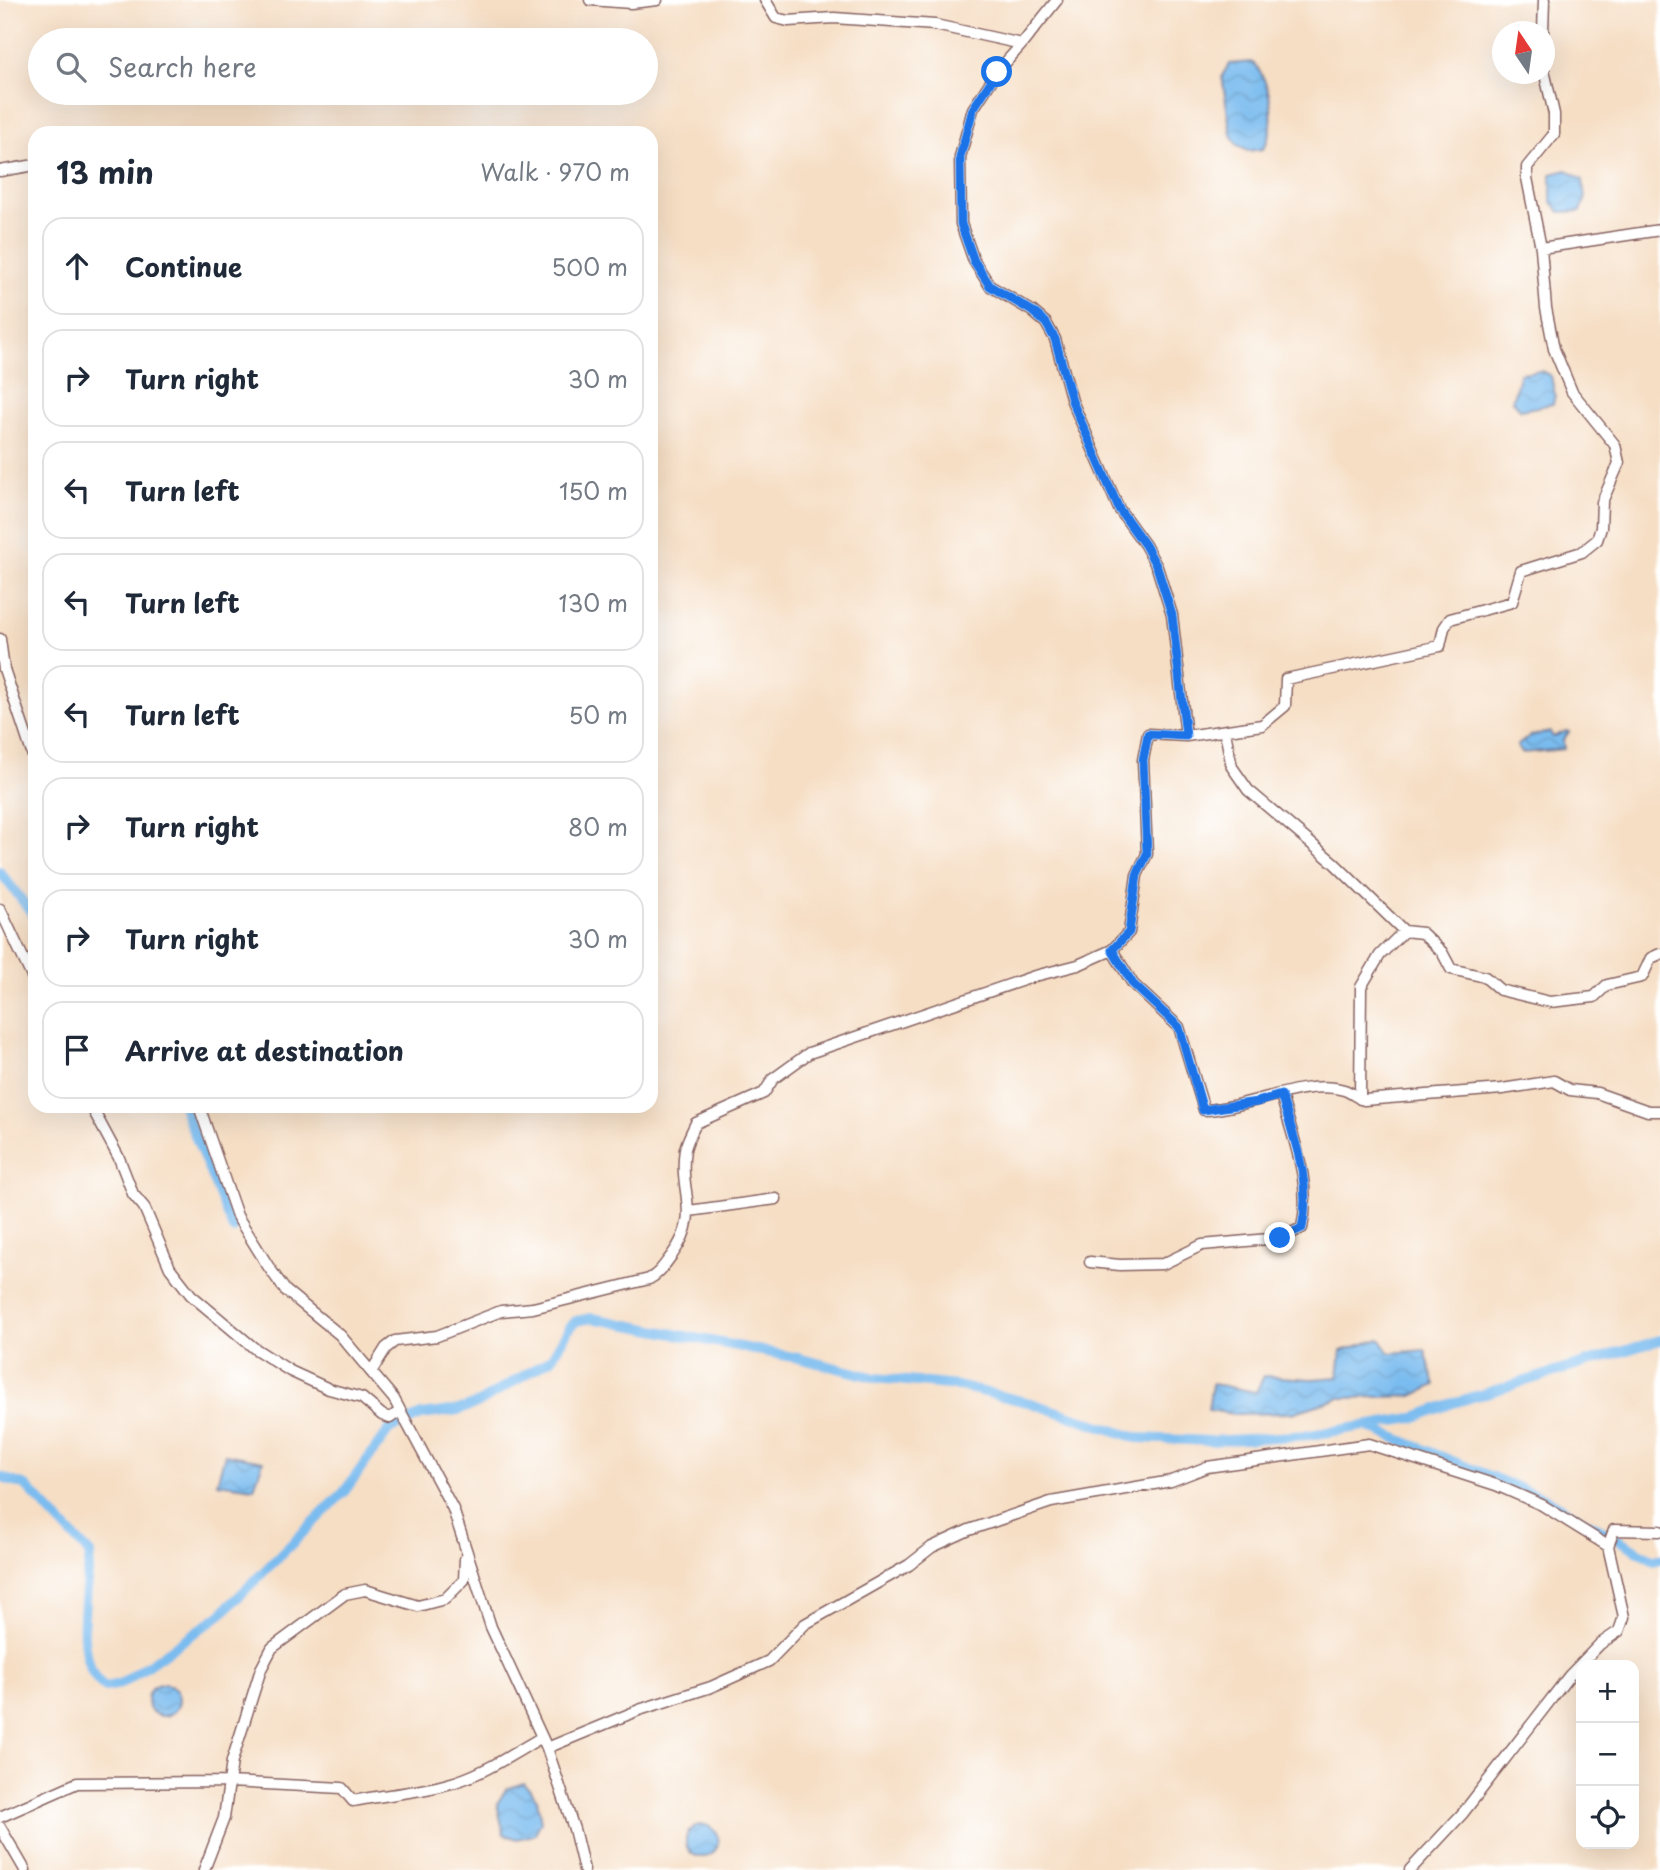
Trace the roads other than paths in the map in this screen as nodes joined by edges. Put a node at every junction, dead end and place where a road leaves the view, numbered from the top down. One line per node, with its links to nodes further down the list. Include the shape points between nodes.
1 (590, 0): 2 (street)
2 (657, 0)
3 (765, 0): 7 (street, via 776,18 788,21 834,18 935,25)
4 (1058, 0): 7 (street)
5 (1544, 0): 6 (street)
6 (1543, 21)
7 (1022, 44): 15 (street, via 973,109 960,157 961,224 974,261 990,286 1046,323 1072,401 1119,509 1157,567 1172,615)
8 (1548, 84): 12 (street, via 1554,134 1527,167)
9 (28, 166): 10 (street)
10 (0, 171)
11 (1660, 230): 12 (street)
12 (1541, 248): 14 (street, via 1554,349 1572,392 1615,445 1619,463 1602,502 1597,540 1582,552 1521,570 1512,602 1450,619 1440,646 1286,679 1285,706 1262,725)
13 (0, 639): 16 (street, via 4,669)
14 (1225, 732): 15 (street); 18 (street, via 1232,767 1248,790 1334,863)
15 (1186, 736): 19 (street, via 1148,734 1143,760 1147,854 1137,875 1129,932)
16 (28, 741)
17 (0, 909): 21 (street)
18 (1404, 931): 20 (street, via 1422,933 1442,952 1451,969 1485,976 1500,990 1550,1002 1594,997 1607,985 1642,977 1651,958); 23 (street, via 1380,955 1361,987)
19 (1112, 950): 22 (street, via 1133,984 1179,1027 1203,1110); 28 (street, via 809,1053 773,1079 764,1093 696,1124 685,1147)
20 (1660, 954)
21 (28, 968)
22 (1281, 1095): 23 (street, via 1314,1088 1344,1090); 29 (street, via 1306,1181 1302,1228 1280,1238 1202,1245 1163,1264)
23 (1360, 1099): 24 (street, via 1555,1081 1570,1090)
24 (1660, 1111)
25 (94, 1113): 31 (street, via 133,1194 144,1207 170,1268 191,1295 254,1348 290,1371 362,1398 387,1418)
26 (201, 1113): 30 (street, via 237,1216 268,1266 285,1290 340,1335)
27 (776, 1199): 28 (street)
28 (689, 1211): 30 (street, via 683,1241 649,1279 533,1308 501,1311 437,1336 395,1341)
29 (1090, 1262)
30 (372, 1372): 31 (street)
31 (400, 1411): 34 (street, via 453,1509)
32 (1660, 1531): 33 (street, via 1614,1530)
33 (1608, 1546): 36 (street, via 1542,1505 1496,1485 1369,1444 1207,1467 1171,1481 1051,1502 969,1530 932,1547 806,1624 769,1661); 43 (street, via 1624,1617 1619,1631 1569,1676 1463,1813)
34 (466, 1555): 35 (street, via 491,1627); 37 (street, via 464,1580 445,1599 418,1606 365,1590 345,1594 272,1648 261,1670)
35 (542, 1737): 36 (street); 37 (street, via 487,1769 447,1785 353,1801 342,1788)
36 (547, 1748): 42 (street)
37 (229, 1782): 38 (street, via 77,1783); 41 (street, via 224,1818)
38 (0, 1818)
39 (0, 1827): 40 (street)
40 (25, 1870)
41 (204, 1870)
42 (584, 1870)
43 (1410, 1870)

